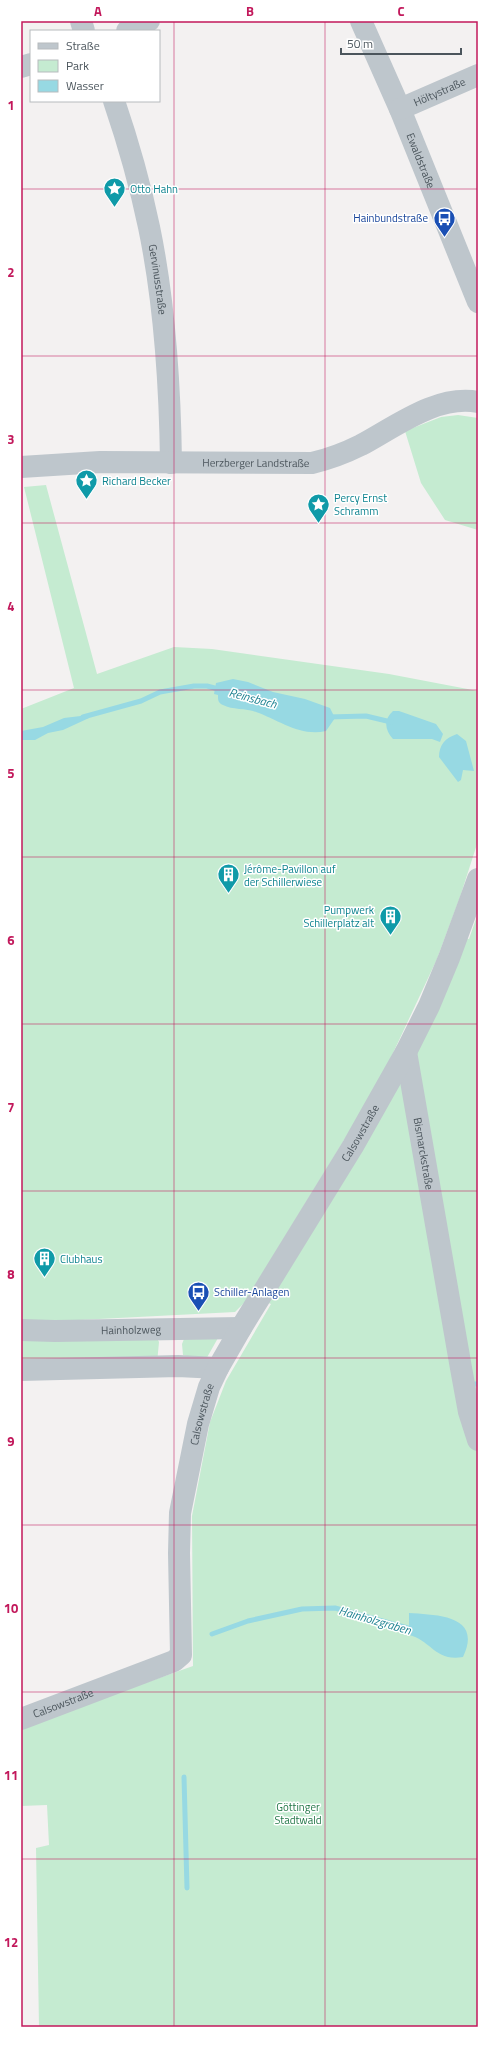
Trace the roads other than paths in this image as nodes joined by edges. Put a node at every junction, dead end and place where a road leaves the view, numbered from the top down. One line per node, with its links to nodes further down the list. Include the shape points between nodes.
1 (149, 21): 3 (street)
2 (361, 21): 6 (street, Ewaldstraße)
3 (129, 30)
4 (478, 75): 6 (street, Höltystraße)
5 (114, 102): 9 (street, Gervinusstraße, via 129,146 149,227 161,300 167,356)
6 (400, 109): 7 (street, Ewaldstraße)
7 (478, 302)
8 (478, 402): 9 (street, Herzberger Landstraße, via 450,403 423,411 343,453 312,463)
9 (171, 463): 10 (street, Herzberger Landstraße, via 100,462)
10 (21, 467)
11 (478, 879): 12 (street, via 447,965)
12 (406, 1052): 13 (street, Calsowstraße, via 353,1146); 17 (street, Bismarckstraße, via 461,1368)
13 (241, 1328): 14 (street, Hainholzweg); 15 (street, Calsowstraße)
14 (21, 1330)
15 (218, 1368): 16 (street, via 178,1366); 18 (street, Calsowstraße, via 204,1400 181,1502 179,1553 182,1656)
16 (21, 1370)
17 (478, 1440)
18 (21, 1720)

